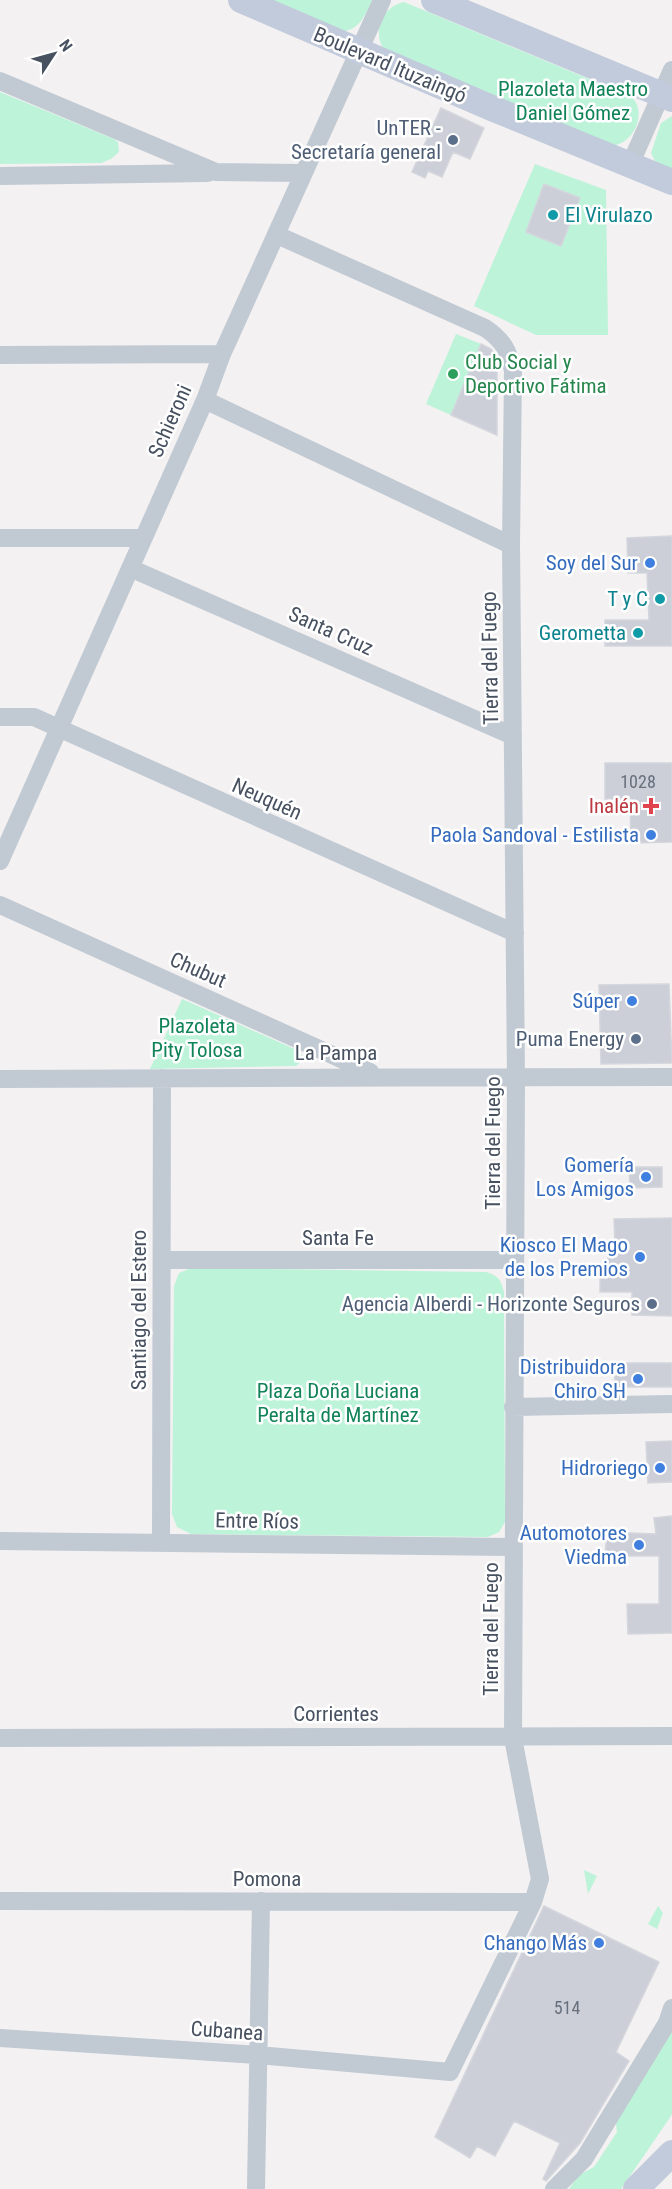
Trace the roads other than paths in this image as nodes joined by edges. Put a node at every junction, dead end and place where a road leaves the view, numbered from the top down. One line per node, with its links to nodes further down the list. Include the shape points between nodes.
1 (241, 0): 4 (main road, Boulevard Ituzaingó)
2 (382, 0): 4 (street, Schieroni)
3 (434, 0): 7 (main road)
4 (358, 52): 8 (main road, Boulevard Ituzaingó); 10 (street, Schieroni)
5 (672, 70): 7 (street)
6 (0, 81): 9 (street)
7 (666, 97): 8 (street)
8 (630, 165): 12 (main road, Boulevard Ituzaingó)
9 (216, 172): 10 (street); 11 (street)
10 (303, 173): 13 (street, Schieroni)
11 (0, 176)
12 (672, 182)
13 (277, 235): 14 (street, Schieroni); 19 (street, Tierra del Fuego, via 485,328 501,339 510,354 513,371)
14 (222, 354): 15 (street); 16 (street, Schieroni)
15 (0, 355)
16 (205, 400): 18 (street, Schieroni); 19 (street)
17 (0, 538): 18 (street)
18 (143, 538): 20 (street, Schieroni)
19 (511, 545): 23 (street, Tierra del Fuego)
20 (130, 568): 22 (street, Schieroni); 23 (street, Santa Cruz)
21 (0, 717): 22 (street, Neuquén, via 34,717)
22 (57, 730): 24 (street, Schieroni); 26 (street, Neuquén)
23 (513, 736): 26 (street, Tierra del Fuego)
24 (0, 861)
25 (0, 905): 27 (street, Chubut)
26 (515, 933): 31 (street, Tierra del Fuego)
27 (378, 1076): 29 (street, La Pampa); 31 (street, La Pampa)
28 (672, 1077): 31 (street, La Pampa)
29 (162, 1078): 30 (street, La Pampa); 32 (street, Santiago del Estero)
30 (0, 1079)
31 (516, 1079): 33 (street, Tierra del Fuego)
32 (162, 1260): 33 (street, Santa Fe); 37 (street, Santiago del Estero)
33 (514, 1260): 35 (street, Tierra del Fuego)
34 (672, 1404): 35 (street)
35 (513, 1407): 38 (street, Tierra del Fuego)
36 (0, 1541): 37 (street, Entre Ríos)
37 (161, 1542): 38 (street, Entre Ríos)
38 (513, 1547): 41 (street, Tierra del Fuego)
39 (672, 1736): 41 (street, Corrientes)
40 (0, 1738): 41 (street, Corrientes)
41 (513, 1738): 44 (street, Tierra del Fuego, via 540,1879)
42 (0, 1900): 43 (street, Pomona)
43 (261, 1901): 44 (street, Pomona); 47 (street)
44 (533, 1902): 48 (street, Tierra del Fuego)
45 (672, 2008): 51 (street, via 667,2023 584,2159)
46 (0, 2038): 47 (street, Cubanea)
47 (258, 2055): 48 (street, Cubanea); 50 (street)
48 (450, 2072)
49 (669, 2152): 52 (main road)
50 (256, 2189)
51 (554, 2189)
52 (636, 2189)

